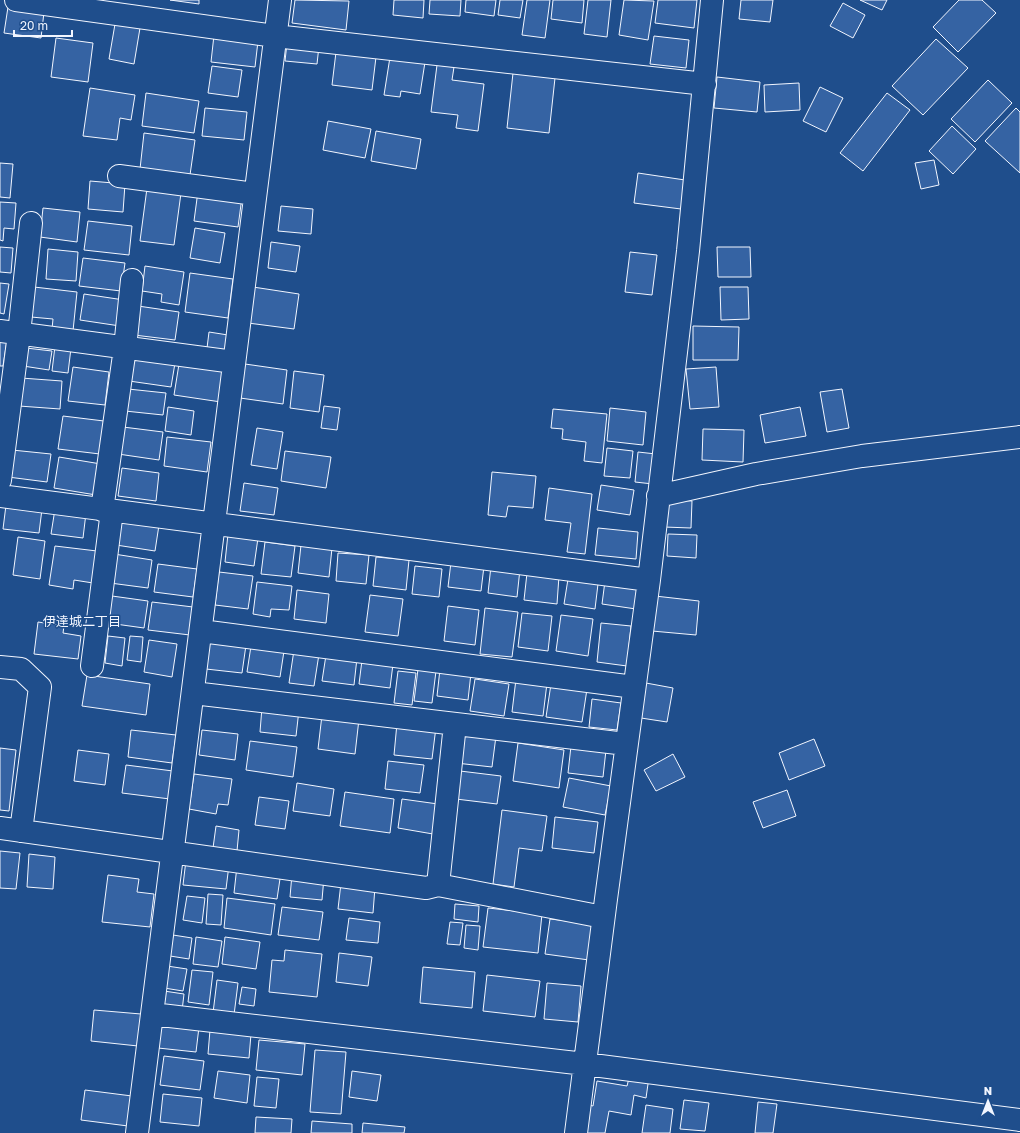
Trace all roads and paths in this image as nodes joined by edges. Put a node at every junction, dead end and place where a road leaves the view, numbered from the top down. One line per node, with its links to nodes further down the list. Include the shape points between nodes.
1 (16, 0): 4 (street)
2 (280, 0): 4 (street)
3 (712, 0): 5 (street)
4 (275, 36): 5 (street); 7 (street)
5 (705, 84): 16 (street, via 688,251)
6 (119, 176): 7 (street)
7 (255, 194): 12 (street)
8 (31, 223): 10 (street)
9 (132, 280): 11 (street)
10 (10, 332): 11 (street); 14 (street)
11 (125, 348): 12 (street); 17 (street)
12 (234, 362): 18 (street)
13 (1020, 437): 16 (street, via 862,456 756,474)
14 (0, 480)
15 (0, 496): 17 (street)
16 (658, 496): 19 (street)
17 (107, 510): 18 (street); 21 (street)
18 (214, 524): 19 (street); 20 (street)
19 (649, 580): 23 (street)
20 (201, 631): 23 (street); 24 (street)
21 (92, 666)
22 (0, 667): 28 (street, via 21,669 40,687)
23 (634, 687): 26 (street)
24 (193, 693): 25 (street); 29 (street)
25 (456, 724): 26 (street); 30 (street)
26 (626, 744): 31 (street)
27 (0, 828): 28 (street)
28 (21, 831): 29 (street)
29 (173, 852): 30 (street, via 426,888); 32 (street)
30 (438, 885): 31 (street)
31 (603, 917): 33 (street)
32 (152, 1014): 33 (street); 35 (street)
33 (585, 1064): 34 (street); 36 (street)
34 (1020, 1120)
35 (137, 1133)
36 (576, 1133)

